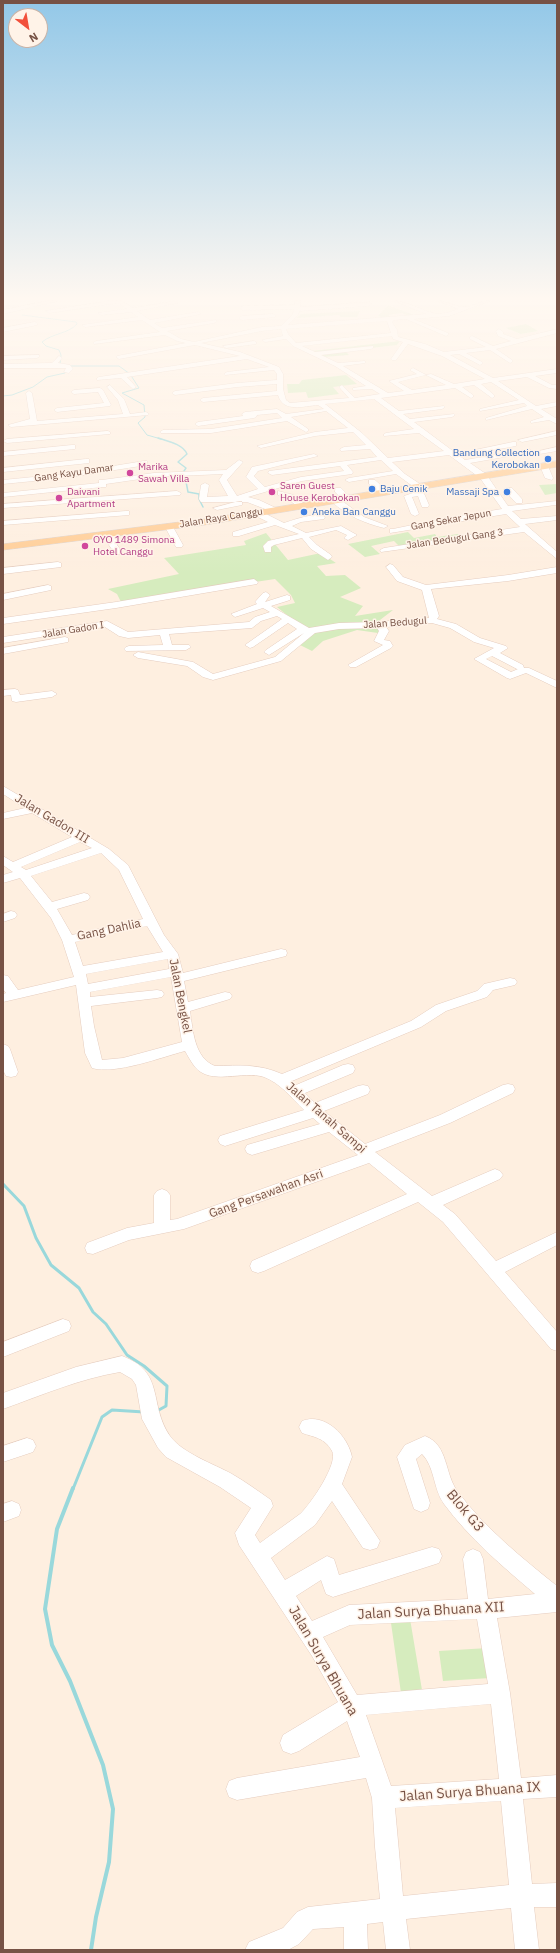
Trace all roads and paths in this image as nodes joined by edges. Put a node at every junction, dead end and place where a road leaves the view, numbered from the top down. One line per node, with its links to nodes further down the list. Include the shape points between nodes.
1 (100, 392): 23 (street)
2 (115, 392): 19 (street)
3 (182, 392): 16 (street)
4 (259, 392): 24 (street)
5 (273, 392): 26 (street)
6 (279, 392): 29 (street)
7 (280, 392): 38 (street, via 277,409)
8 (290, 392): 28 (street)
9 (347, 392): 25 (street)
10 (381, 392): 18 (street)
11 (402, 392): 18 (street)
12 (465, 392): 20 (street)
13 (488, 392): 21 (street)
14 (510, 392): 31 (street)
15 (29, 393): 47 (street, via 34,420)
16 (175, 393)
17 (334, 393): 27 (street)
18 (386, 395): 22 (street)
19 (118, 396): 23 (street); 40 (street)
20 (471, 396)
21 (492, 396)
22 (375, 397): 25 (street); 36 (street, via 392,405)
23 (101, 398): 33 (street, via 108,405)
24 (203, 400)
25 (354, 400): 27 (street)
26 (251, 401)
27 (343, 401): 28 (street)
28 (320, 403): 34 (street)
29 (270, 404)
30 (557, 404): 31 (street)
31 (530, 405): 35 (street); 41 (street); 42 (street)
32 (442, 407): 36 (street)
33 (57, 410)
34 (329, 410): 38 (street); 51 (street)
35 (482, 410)
36 (399, 413): 44 (street)
37 (146, 414): 40 (street)
38 (282, 415): 43 (street); 50 (street); 52 (street, via 211,431)
39 (452, 415): 44 (street)
40 (127, 416): 47 (street)
41 (489, 417)
42 (550, 417): 45 (street); 46 (street)
43 (198, 421)
44 (410, 421): 49 (street)
45 (533, 422)
46 (555, 424)
47 (11, 425): 53 (street)
48 (95, 427): 53 (street)
49 (424, 429): 56 (street); 66 (street)
50 (306, 430)
51 (353, 430): 61 (street, via 322,433); 63 (street)
52 (163, 432)
53 (12, 433): 58 (street, via 11,438)
54 (108, 433): 58 (street)
55 (557, 433): 57 (street)
56 (386, 435)
57 (522, 440)
58 (4, 444): 60 (street)
59 (513, 444): 66 (street)
60 (56, 445)
61 (261, 446)
62 (72, 447): 67 (street)
63 (372, 447): 64 (street); 71 (street)
64 (344, 449)
65 (557, 449): 75 (street)
66 (454, 453): 71 (street); 75 (street)
67 (3, 454)
68 (67, 454): 72 (street)
69 (314, 456): 70 (street)
70 (298, 459): 80 (street); 96 (street, via 260,467 252,472 251,479)
71 (385, 459): 77 (street); 83 (street)
72 (3, 461)
73 (86, 461): 81 (street)
74 (239, 462): 82 (street)
75 (465, 462): 87 (street)
76 (144, 463): 85 (street, Gang Kayu Damar)
77 (342, 464): 80 (street); 88 (street)
78 (557, 464): 79 (main road, Jalan Raya Canggu)
79 (544, 466): 87 (main road, Jalan Raya Canggu); 89 (street)
80 (308, 468): 84 (street)
81 (3, 470)
82 (228, 472): 91 (street); 103 (street, via 181,473)
83 (398, 472): 88 (street); 98 (street)
84 (272, 473)
85 (92, 475): 86 (street); 92 (street, Gang Kayu Damar); 95 (street)
86 (109, 476)
87 (483, 476): 98 (main road, Jalan Raya Canggu); 118 (street)
88 (349, 477): 96 (street, via 304,479)
89 (549, 478)
90 (195, 480): 91 (street)
91 (223, 480): 104 (street)
92 (3, 482)
93 (372, 482): 100 (street)
94 (205, 486): 104 (street, via 203,499)
95 (3, 488)
96 (262, 490): 104 (street)
97 (338, 490): 105 (street)
98 (419, 490): 100 (main road, Jalan Raya Canggu); 111 (street); 121 (street, via 408,496)
99 (509, 490): 109 (street)
100 (383, 492): 105 (main road, Jalan Raya Canggu)
101 (177, 493): 112 (street)
102 (286, 493): 110 (street)
103 (3, 495)
104 (236, 497): 106 (street)
105 (346, 498): 107 (main road, Jalan Raya Canggu)
106 (250, 500): 114 (street); 116 (street)
107 (335, 500): 110 (main road, Jalan Raya Canggu); 127 (street, via 361,519)
108 (536, 500): 109 (street)
109 (519, 502): 118 (street)
110 (302, 505): 116 (main road, Jalan Raya Canggu)
111 (425, 505)
112 (3, 506)
113 (488, 507): 118 (street)
114 (217, 508)
115 (88, 510): 122 (street)
116 (273, 510): 120 (main road, Jalan Raya Canggu)
117 (555, 511): 118 (street); 118 (street)
118 (510, 512): 129 (street); 130 (street); 131 (street, Gang Sekar Jepun, via 446,520)
119 (126, 513): 125 (street)
120 (257, 513): 124 (street); 128 (main road, Jalan Raya Canggu)
121 (415, 514)
122 (3, 516)
123 (321, 517): 126 (street)
124 (274, 522): 126 (street); 133 (street)
125 (3, 523)
126 (286, 525): 134 (street)
127 (384, 526)
128 (169, 527): 132 (main road, Jalan Raya Canggu); 136 (street)
129 (429, 530)
130 (526, 530): 139 (street, Jalan Bedugul Gang 3); 141 (street)
131 (393, 531)
132 (116, 534): 137 (main road, Jalan Raya Canggu); 140 (street, via 113,545)
133 (236, 534)
134 (305, 535): 135 (street, via 338,528 353,535); 138 (street, via 271,543 266,546); 142 (street, via 314,547)
135 (348, 538)
136 (179, 545)
137 (3, 547)
138 (268, 550)
139 (384, 550)
140 (118, 552)
141 (557, 556)
142 (328, 557)
143 (21, 565): 145 (street)
144 (58, 565): 148 (street)
145 (3, 567)
146 (390, 567): 151 (street, via 395,575 404,581)
147 (557, 570): 151 (street)
148 (3, 571)
149 (254, 582): 160 (street)
150 (48, 588): 153 (street)
151 (426, 588): 159 (street, Jalan Bedugul, via 434,616)
152 (266, 596): 155 (street, via 258,601)
153 (3, 597)
154 (287, 598): 155 (street)
155 (265, 605): 156 (street); 157 (street)
156 (278, 613): 158 (street); 163 (street, Jalan Gadon I, via 258,619 252,624)
157 (235, 614)
158 (288, 619): 162 (street); 166 (street)
159 (432, 620): 161 (street, Jalan Bedugul); 172 (street, via 453,626 477,640 503,648)
160 (3, 621)
161 (380, 625): 162 (street, Jalan Bedugul); 174 (street, via 384,631 379,641 387,643 388,646)
162 (307, 630): 171 (street); 173 (street, via 283,656 273,662 213,677 190,664)
163 (164, 631): 164 (street, Jalan Gadon I, via 126,635 107,624); 168 (street)
164 (3, 640)
165 (65, 640): 170 (street)
166 (250, 645)
167 (186, 647): 168 (street)
168 (168, 648): 169 (street)
169 (128, 649)
170 (3, 651)
171 (269, 652)
172 (494, 653): 175 (street); 176 (street, via 479,659 510,676 526,670)
173 (138, 655)
174 (352, 665)
175 (520, 667)
176 (557, 685)
177 (3, 693): 178 (street, via 15,692 16,699)
178 (52, 694)
179 (3, 789): 180 (street, Jalan Gadon III)
180 (34, 809): 181 (street); 182 (street, Jalan Gadon III)
181 (3, 816)
182 (82, 837): 183 (street, Jalan Gadon III); 184 (street)
183 (102, 849): 184 (street); 188 (street, Jalan Gadon III, via 124,868)
184 (16, 868): 185 (street); 187 (street)
185 (3, 879)
186 (84, 897): 187 (street)
187 (50, 907): 190 (street)
188 (143, 907): 189 (street, Jalan Bengkel)
189 (151, 921): 190 (street, Gang Dahlia); 192 (street, Jalan Bengkel, via 158,936)
190 (68, 940): 196 (street)
191 (281, 953): 193 (street)
192 (172, 954): 193 (street, Jalan Bengkel); 196 (street)
193 (177, 974): 196 (street); 200 (street, Jalan Bengkel)
194 (3, 979): 198 (street)
195 (510, 982): 205 (street, via 489,987 482,994 435,1011 416,1024)
196 (81, 985): 197 (street); 198 (street); 201 (street, via 92,1053 97,1065 123,1063)
197 (157, 994)
198 (8, 996)
199 (225, 996): 200 (street)
200 (183, 1008): 201 (street, Jalan Bengkel)
201 (189, 1045): 205 (street, Jalan Tanah Sampi, via 196,1059 206,1068 214,1071 265,1072)
202 (3, 1049): 204 (street)
203 (348, 1069): 208 (street)
204 (11, 1072)
205 (282, 1080): 208 (street, Jalan Tanah Sampi)
206 (508, 1089): 213 (street, Gang Persawahan Asri)
207 (362, 1090): 209 (street)
208 (296, 1091): 209 (street, Jalan Tanah Sampi)
209 (315, 1110): 210 (street, Jalan Tanah Sampi); 211 (street)
210 (331, 1126): 212 (street); 213 (street, Jalan Tanah Sampi)
211 (225, 1140)
212 (252, 1149)
213 (366, 1154): 216 (street, Jalan Tanah Sampi); 217 (street, Gang Persawahan Asri, via 230,1208)
214 (494, 1175): 216 (street)
215 (162, 1195): 217 (street)
216 (425, 1199): 220 (street); 221 (street, Jalan Tanah Sampi, via 462,1232)
217 (162, 1228): 219 (street, Gang Persawahan Asri, via 127,1234)
218 (557, 1238): 221 (street)
219 (93, 1248)
220 (258, 1266)
221 (493, 1270): 223 (street, Jalan Tanah Sampi)
222 (63, 1326): 224 (street)
223 (554, 1336)
224 (3, 1350)
225 (3, 1401): 232 (street, Jalan Surya Bhuana, via 96,1368 122,1364 138,1374 144,1383 151,1419 172,1451 227,1481 264,1506 244,1535)
226 (308, 1426): 229 (street, via 327,1432 342,1451 343,1461)
227 (27, 1446): 228 (street)
228 (3, 1454)
229 (332, 1485): 231 (street); 232 (street, via 308,1519)
230 (421, 1503): 236 (street, Blok G3, via 406,1457 409,1452 425,1444 437,1459 443,1484 451,1498 484,1534)
231 (370, 1541)
232 (258, 1556): 235 (street, Jalan Surya Bhuana)
233 (432, 1556): 235 (street, via 333,1587 328,1566)
234 (473, 1560): 238 (street)
235 (282, 1593): 239 (street, Jalan Surya Bhuana)
236 (557, 1599)
237 (557, 1602): 238 (street, Jalan Surya Bhuana XII)
238 (482, 1609): 239 (street, Jalan Surya Bhuana XII, via 349,1615); 240 (street)
239 (309, 1633): 241 (street, Jalan Surya Bhuana)
240 (500, 1693): 241 (street); 245 (street)
241 (352, 1706): 242 (street); 243 (street, Jalan Surya Bhuana)
242 (291, 1743)
243 (374, 1766): 246 (street); 247 (street, Jalan Surya Bhuana)
244 (557, 1786): 245 (street, Jalan Surya Bhuana IX)
245 (512, 1788): 247 (street, Jalan Surya Bhuana IX); 248 (street)
246 (237, 1789)
247 (383, 1798): 250 (street, Jalan Surya Bhuana)
248 (520, 1895): 249 (street); 250 (street); 255 (street)
249 (557, 1895)
250 (393, 1909): 251 (street); 254 (street, Jalan Surya Bhuana)
251 (355, 1915): 252 (street, via 306,1920 292,1935); 253 (street)
252 (257, 1950)
253 (356, 1950)
254 (398, 1950)
255 (527, 1950)

